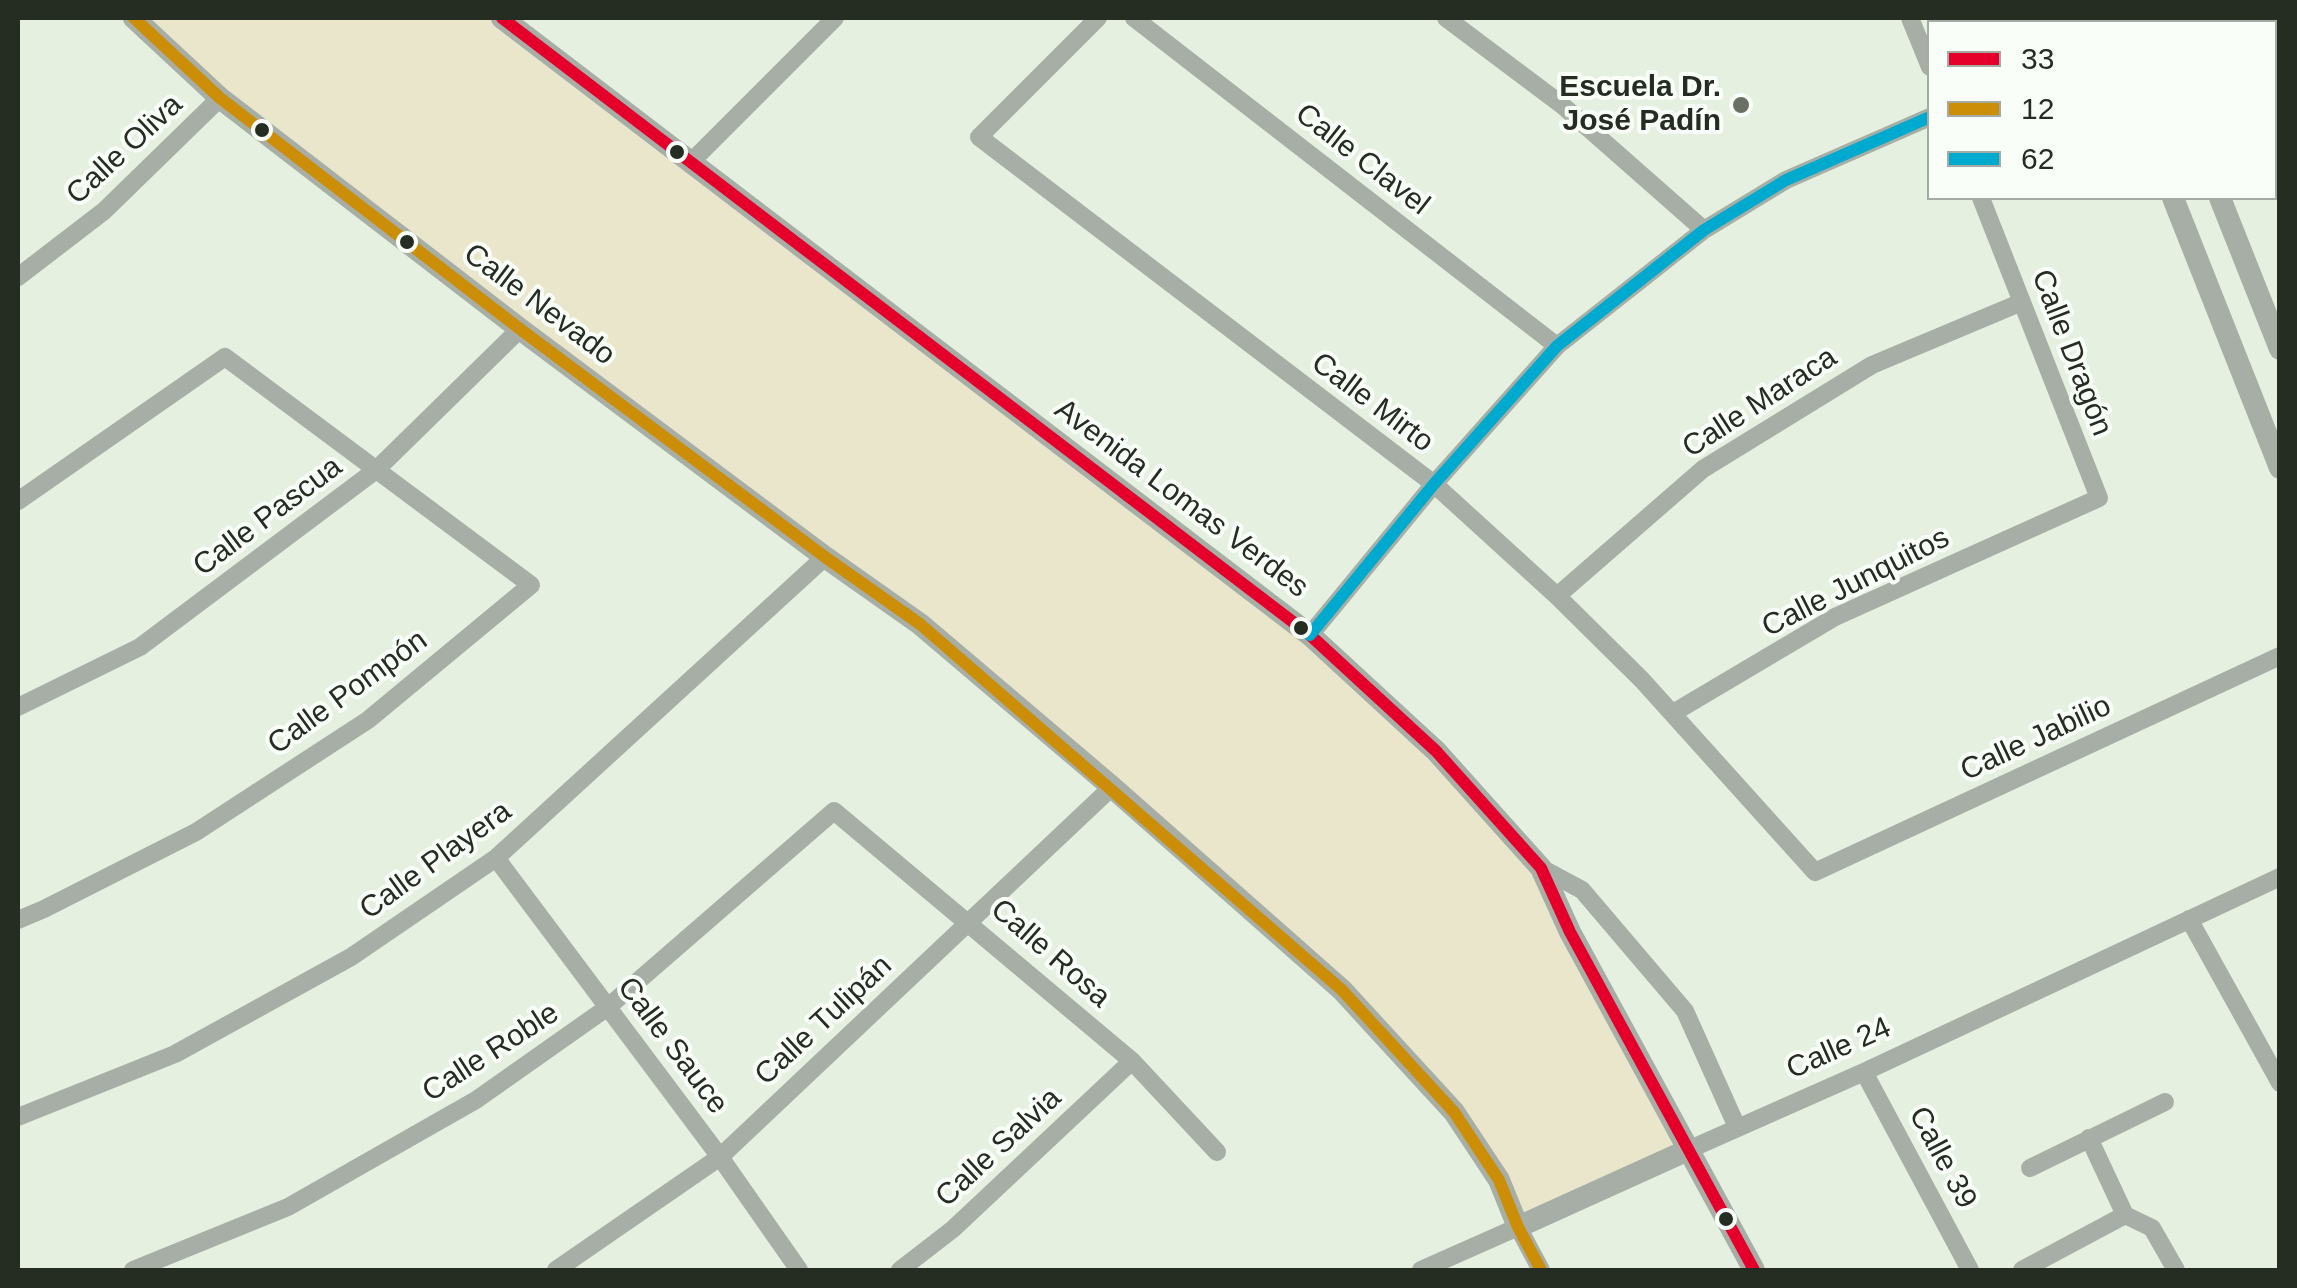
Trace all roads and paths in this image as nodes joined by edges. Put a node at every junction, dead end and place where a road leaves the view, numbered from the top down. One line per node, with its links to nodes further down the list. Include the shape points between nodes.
1 (134, 18): 9 (street, Calle Nevado)
2 (502, 18): 11 (street, Avenida Lomas Verdes)
3 (1098, 18): 23 (street, Calle Mirto, via 979,137)
4 (1134, 18): 19 (street, Calle Clavel)
5 (1446, 18): 15 (street, via 1562,105)
6 (1910, 18): 8 (street)
7 (830, 19): 11 (street)
8 (1927, 59)
9 (220, 98): 16 (street, Calle Oliva, via 104,211); 18 (street, Calle Nevado)
10 (1927, 118): 15 (street, via 1786,180)
11 (690, 163): 28 (street, Avenida Lomas Verdes)
12 (1982, 200): 17 (street, Calle Dragón)
13 (2173, 200): 21 (street)
14 (2221, 200): 20 (street)
15 (1704, 230): 19 (street)
16 (18, 277)
17 (2022, 302): 25 (street, Calle Dragón, via 2099,498); 27 (street, Calle Maraca, via 1872,364 1702,469)
18 (520, 329): 22 (street, Calle Pascua); 26 (street, Calle Nevado)
19 (1557, 346): 23 (street)
20 (2280, 349)
21 (2280, 468)
22 (376, 470): 24 (street, via 224,356); 30 (street, Calle Pascua, via 140,647); 39 (street, Calle Pompón, via 531,585 368,720 196,832)
23 (1434, 484): 27 (street, Calle Mirto); 28 (street)
24 (18, 501)
25 (2069, 512): 31 (street, Calle Junquitos, via 1836,617)
26 (824, 557): 32 (street, Calle Nevado, via 920,624); 34 (street, Calle Playera)
27 (1557, 596): 31 (street, Calle Mirto)
28 (1310, 636): 35 (street, Avenida Lomas Verdes, via 1436,750)
29 (2280, 656): 36 (street, Calle Jabilio)
30 (18, 707)
31 (1673, 713): 36 (street, Calle Mirto)
32 (1112, 787): 40 (street, Calle Tulipán); 54 (street, Calle Nevado, via 1342,990 1454,1112 1498,1180)
33 (834, 811): 40 (street, Calle Rosa); 41 (street, Calle Roble)
34 (496, 858): 41 (street, Calle Sauce); 46 (street, Calle Playera, via 352,957 175,1054)
35 (1542, 868): 47 (street, via 1582,890 1685,1011); 49 (street, Avenida Lomas Verdes)
36 (1815, 872)
37 (2280, 877): 38 (street, Calle 24)
38 (2190, 919): 43 (street, Calle 24); 44 (street)
39 (18, 920)
40 (969, 922): 42 (street, Calle Rosa); 51 (street, Calle Tulipán)
41 (608, 1007): 51 (street, Calle Sauce); 55 (street, Calle Roble, via 476,1100 288,1207)
42 (1132, 1061): 50 (street, Calle Rosa); 58 (street, Calle Salvia, via 952,1230)
43 (1864, 1072): 47 (street, Calle 24); 62 (street, Calle 39)
44 (2280, 1083)
45 (2165, 1102): 48 (street)
46 (18, 1117)
47 (1738, 1127): 49 (street, Calle 24)
48 (2088, 1138): 52 (street); 53 (street)
49 (1688, 1150): 54 (street, Calle 24); 61 (street, Avenida Lomas Verdes)
50 (1217, 1152)
51 (720, 1157): 56 (street, Calle Tulipán); 57 (street, Calle Sauce)
52 (2030, 1168)
53 (2125, 1215): 63 (street); 64 (street, via 2152,1228)
54 (1518, 1227): 59 (street, Calle 24); 60 (street)
55 (132, 1270)
56 (556, 1270)
57 (799, 1270)
58 (900, 1270)
59 (1421, 1270)
60 (1542, 1270)
61 (1754, 1270)
62 (1970, 1270)
63 (2022, 1270)
64 (2176, 1270)

